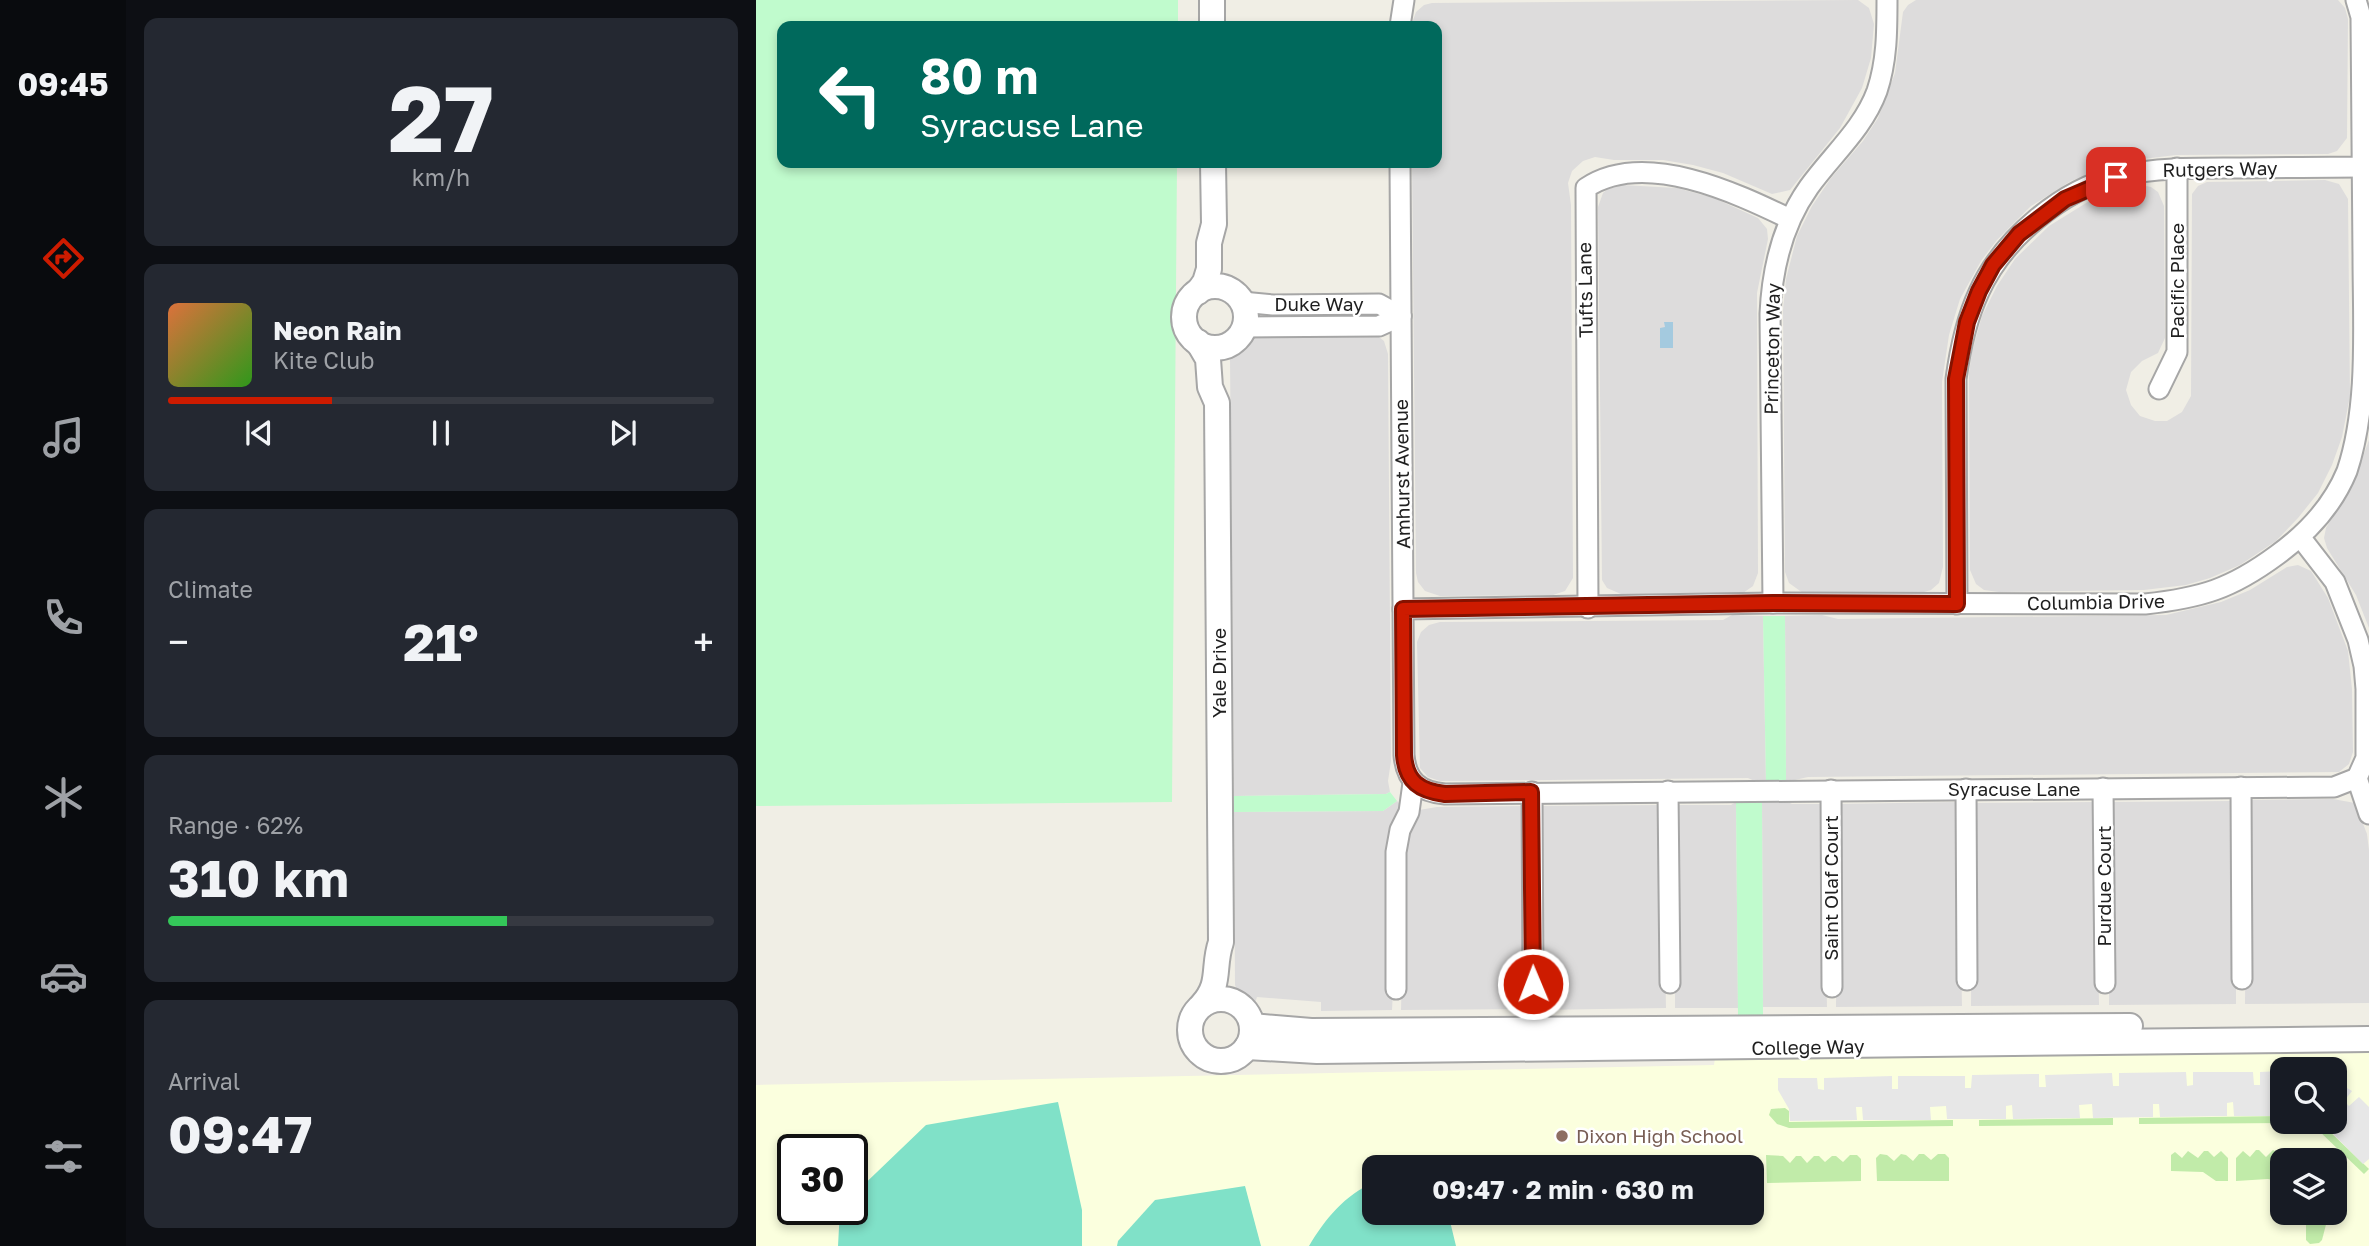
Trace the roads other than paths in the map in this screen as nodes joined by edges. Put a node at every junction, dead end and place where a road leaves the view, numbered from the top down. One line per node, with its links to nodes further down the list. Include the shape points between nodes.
1 (1212, 0): 5 (street)
2 (1404, 0): 6 (street)
3 (1887, 0): 11 (street, Princeton Way, via 1887,43 1876,92 1857,128 1808,188)
4 (2356, 0): 7 (street, Columbia Drive, via 2361,17)
5 (1212, 21)
6 (1401, 21)
7 (2367, 167): 10 (street, Rutgers Way); 20 (street, Columbia Drive, via 2363,378 2356,440 2346,472)
8 (1213, 168): 12 (street)
9 (1400, 168): 15 (street, Amhurst Avenue)
10 (2177, 168): 18 (street, Pacific Place, via 2177,352); 22 (street, Rutgers Way, via 2116,177 2065,199 2019,234 1979,291 1967,322 1956,379)
11 (1790, 219): 21 (street, Princeton Way, via 1779,248 1770,305); 23 (street, Tufts Lane, via 1739,194 1682,177 1640,173 1598,180 1586,188)
12 (1214, 224): 13 (street, via 1209,269); 14 (street, via 1222,244 1224,278)
13 (1198, 292): 14 (street, via 1216,286); 17 (street, via 1185,317 1186,327)
14 (1239, 298): 15 (street, Duke Way, via 1273,305 1380,304); 16 (street, via 1246,311)
15 (1401, 316): 16 (street, Duke Way, via 1379,326); 24 (street, Amhurst Avenue)
16 (1240, 334): 17 (street, via 1217,348); 19 (street, Yale Drive, via 1224,357 1223,388)
17 (1198, 342): 19 (street, Yale Drive, via 1208,359 1210,387)
18 (2159, 389)
19 (1217, 403): 34 (street, Yale Drive)
20 (2301, 538): 22 (street, Columbia Drive, via 2249,576 2203,595 2146,604); 25 (street, via 2335,582 2358,640 2366,689 2366,758)
21 (1773, 603): 22 (street, Columbia Drive); 23 (street, Columbia Drive)
22 (1957, 604)
23 (1588, 608): 24 (street, Columbia Drive)
24 (1403, 609): 26 (street, Amhurst Avenue, via 1404,755)
25 (2357, 778): 27 (street, Syracuse Lane, via 2334,787); 33 (street)
26 (1413, 783): 32 (street, Syracuse Lane, via 1445,794); 41 (street, via 1396,852)
27 (2241, 787): 28 (street, Syracuse Lane); 35 (street)
28 (2104, 788): 29 (street, Syracuse Lane); 38 (street, Purdue Court)
29 (1966, 789): 30 (street, Syracuse Lane); 36 (street)
30 (1831, 790): 31 (street, Syracuse Lane); 40 (street, Saint Olaf Court)
31 (1668, 791): 32 (street, Syracuse Lane); 37 (street)
32 (1531, 792): 39 (street)
33 (2369, 814)
34 (1222, 942): 42 (street, Yale Drive, via 1229,990); 43 (street, Yale Drive, via 1214,990)
35 (2242, 979)
36 (1967, 980)
37 (1671, 983)
38 (2105, 983)
39 (1533, 984)
40 (1832, 987)
41 (1396, 989)
42 (1239, 1004): 43 (street, via 1221,998); 45 (street, via 1250,1017)
43 (1202, 1005): 45 (street, via 1190,1033 1200,1052 1219,1061 1239,1055)
44 (2369, 1024): 45 (street, College Way, via 1335,1031)
45 (1250, 1037): 46 (street, College Way, via 1359,1051)
46 (2369, 1039)

